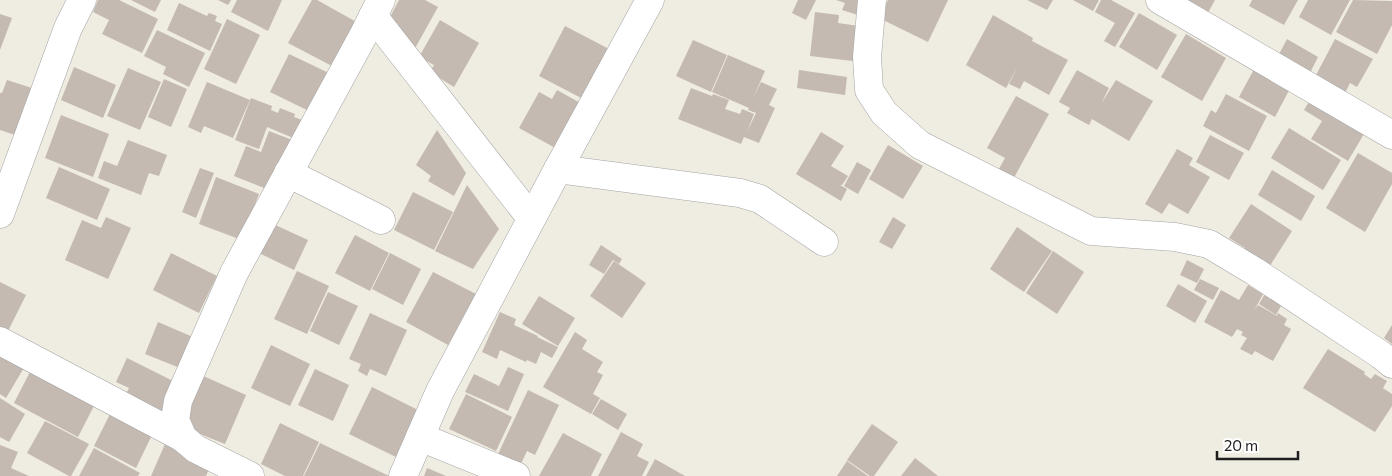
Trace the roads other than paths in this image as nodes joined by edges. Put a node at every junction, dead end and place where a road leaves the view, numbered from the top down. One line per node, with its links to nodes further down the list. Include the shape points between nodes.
1 (82, 0): 9 (street, via 68,28)
2 (650, 0): 7 (street)
3 (872, 0): 14 (street, via 867,57 869,90 884,114 920,145 1091,231 1175,237 1209,244)
4 (1160, 0): 6 (street)
5 (377, 8): 8 (street); 10 (street)
6 (1392, 135)
7 (558, 169): 10 (street); 12 (street, via 740,193 760,199)
8 (288, 173): 11 (street); 16 (street, via 234,273 178,401 175,420)
9 (0, 214)
10 (531, 218): 15 (street, via 440,391)
11 (381, 220)
12 (824, 242)
13 (0, 341): 16 (street)
14 (1392, 364)
15 (420, 436): 18 (street); 19 (street)
16 (183, 438): 17 (street, via 196,449)
17 (250, 476)
18 (403, 476)
19 (516, 476)

